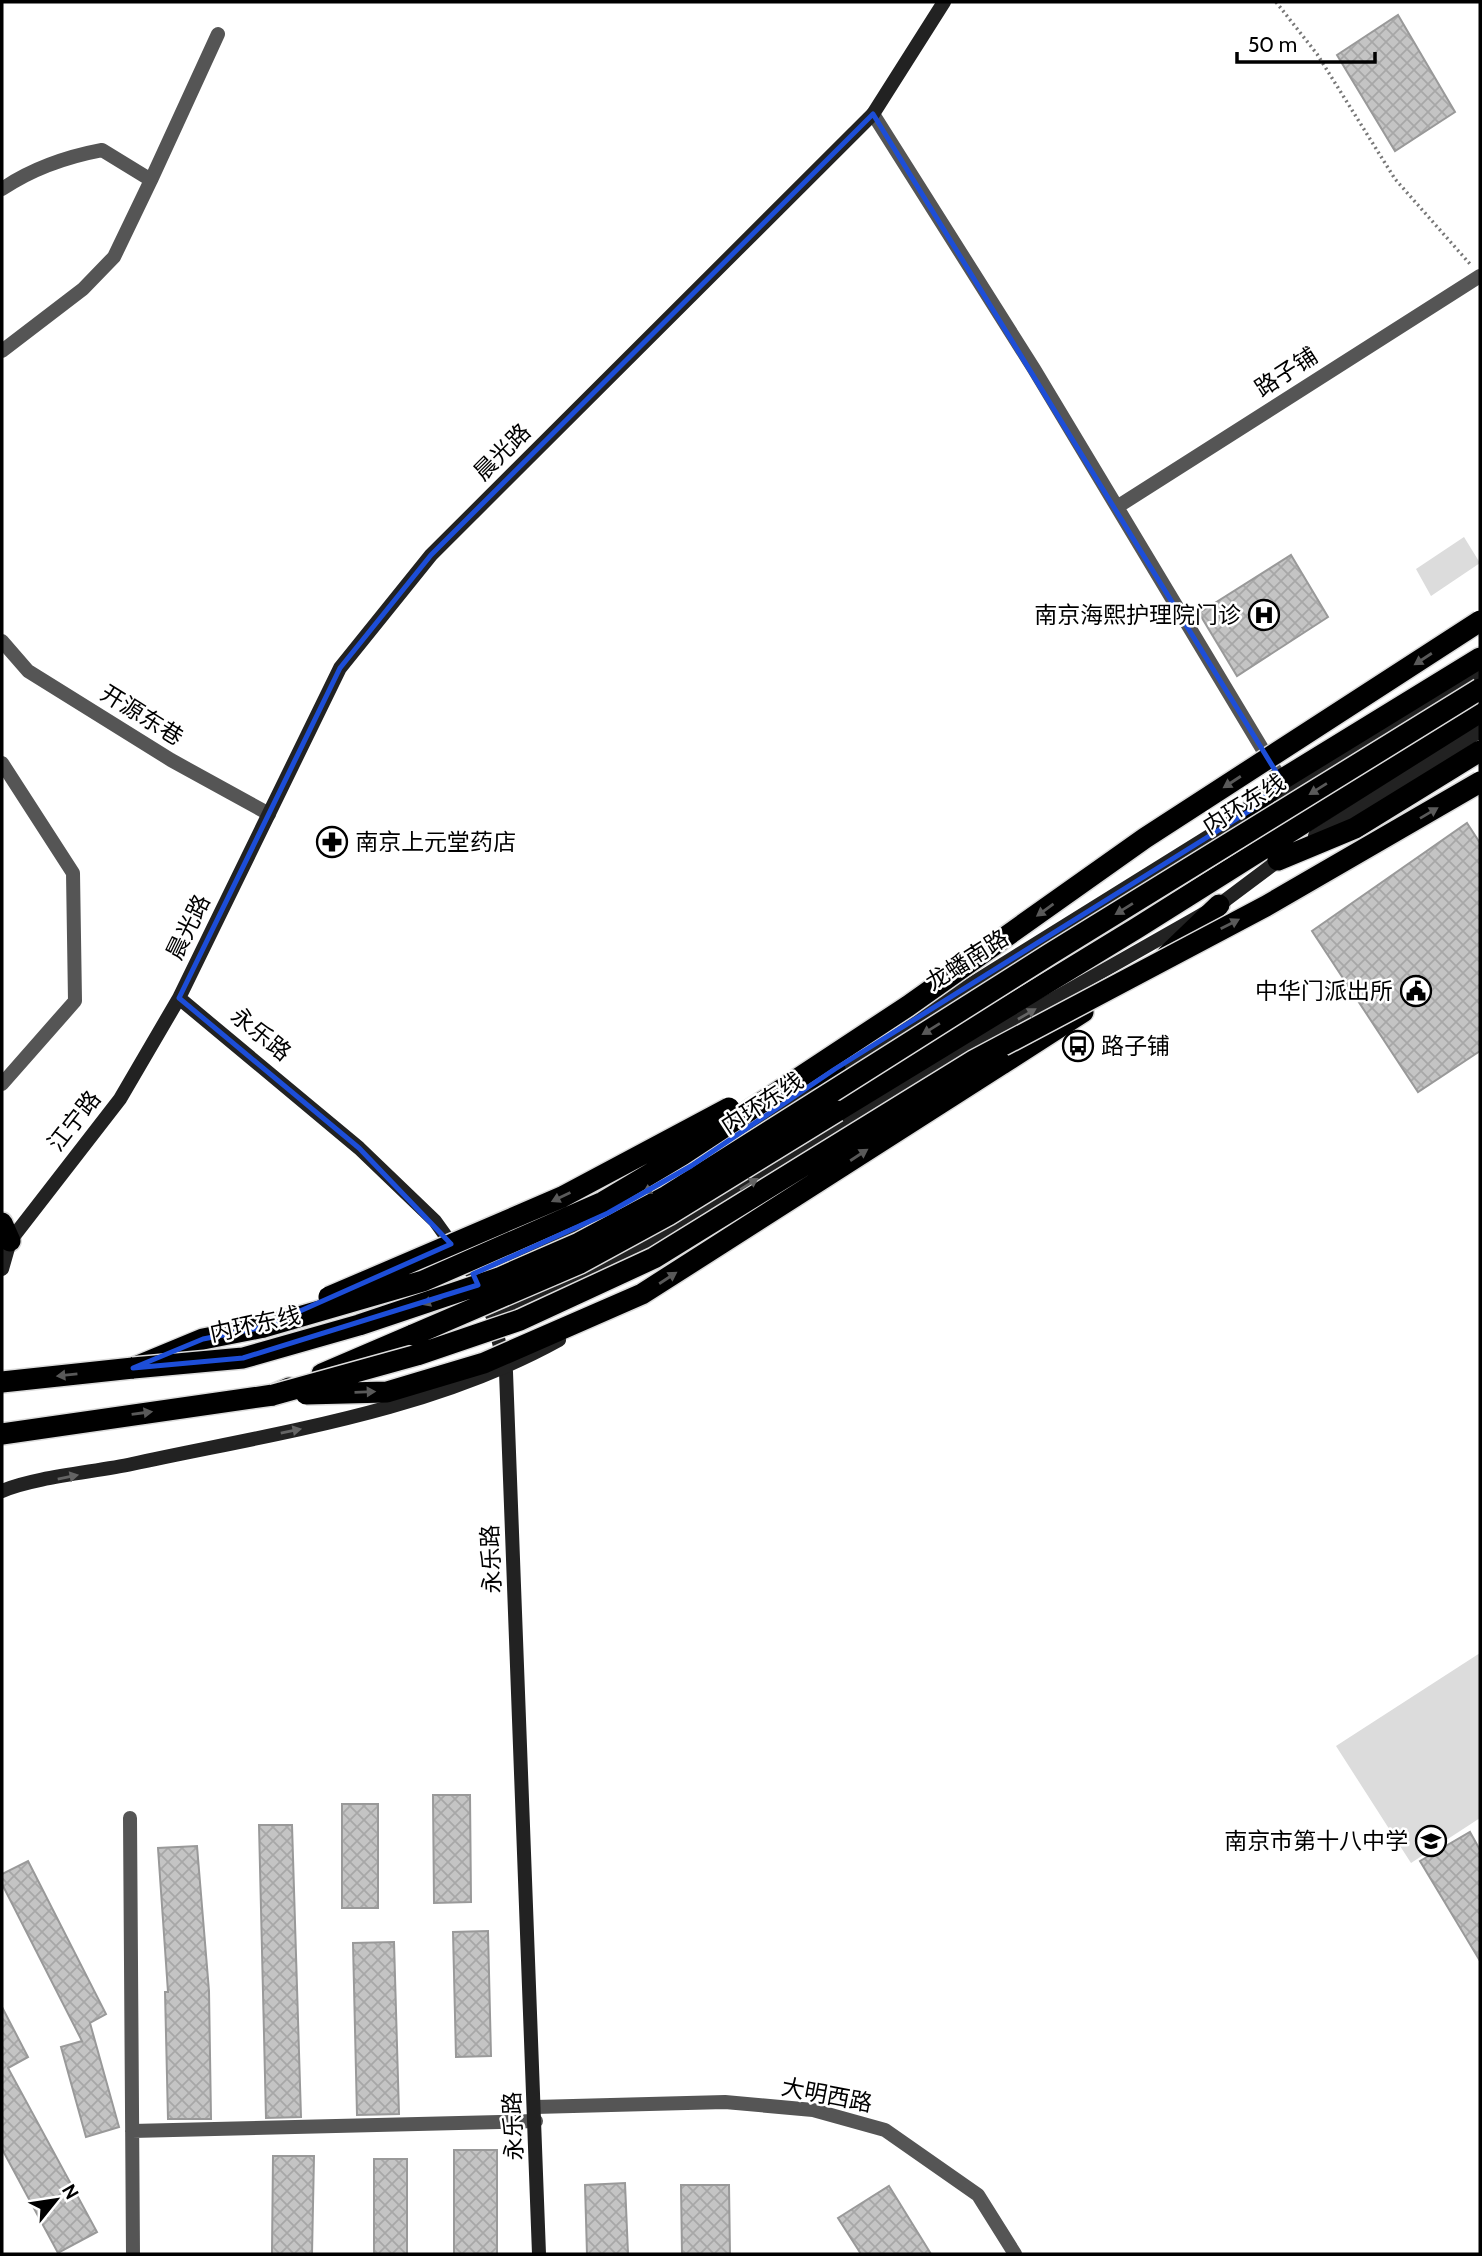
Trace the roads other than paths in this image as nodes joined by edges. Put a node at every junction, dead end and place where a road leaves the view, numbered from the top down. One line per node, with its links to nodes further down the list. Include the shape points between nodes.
1 (944, 2): 3 (street, 晨光路)
2 (218, 34): 4 (street)
3 (873, 114): 8 (street); 21 (street, 晨光路, via 431,555 340,668)
4 (151, 180): 5 (street, via 102,150 69,156 26,173); 7 (street, via 114,257 83,289)
5 (2, 190)
6 (1480, 276): 8 (street, 路子铺)
7 (2, 351)
8 (1117, 508): 18 (street)
9 (1480, 621): 32 (highway, one-way to 32, bridge, via 1145,838 908,1006 682,1156 604,1202 423,1281)
10 (2, 641): 21 (street, 开源东巷, via 28,671 171,760)
11 (1480, 658): 18 (highway)
12 (1480, 674): 20 (street, 龙蟠南路)
13 (1480, 690): 33 (highway, 内环东线, one-way to 33, bridge, via 667,1196 579,1243 499,1278 243,1358)
14 (1480, 712): 35 (highway, bridge, via 668,1215 580,1264)
15 (1480, 731): 22 (street)
16 (1480, 751): 22 (highway, via 1355,828)
17 (2, 763): 26 (street, via 73,873 75,1001)
18 (1282, 780): 20 (highway)
19 (1480, 782): 35 (highway, one-way to 19, bridge, via 417,1355 520,1320 654,1258 975,1060 1266,906)
20 (1251, 810): 25 (street, 龙蟠南路)
21 (269, 814): 24 (street, 晨光路)
22 (1278, 860): 23 (street)
23 (1219, 905): 30 (highway, one-way to 23, bridge, via 1154,967); 31 (street, one-way to 23, via 634,1254 997,1031)
24 (179, 998): 27 (street, 江宁路, via 120,1099); 29 (street, 永乐路, via 359,1148 435,1221)
25 (835, 1069): 29 (street, 龙蟠南路, one-way to 29, via 691,1166 608,1213); 32 (highway, one-way to 32, bridge, via 729,1108 562,1197)
26 (2, 1084)
27 (6, 1232): 28 (street, 江宁路)
28 (2, 1269)
29 (473, 1274): 31 (street, 永乐路)
30 (642, 1294): 35 (highway, one-way to 30, bridge, via 387,1392 484,1363); 37 (street, one-way to 30, bridge, via 429,1396 535,1353)
31 (493, 1317): 39 (street, 永乐路, via 506,1371)
32 (264, 1327): 33 (highway, bridge, via 203,1339)
33 (133, 1368): 34 (highway, 内环东线, one-way to 34)
34 (2, 1382)
35 (272, 1395): 36 (highway, one-way to 35)
36 (2, 1434)
37 (2, 1492)
38 (130, 1818): 40 (street)
39 (536, 2114): 40 (street, 大明西路); 42 (street, 永乐路); 43 (street, 大明西路, via 724,2102 813,2110 885,2130 978,2195)
40 (132, 2131): 41 (street)
41 (133, 2254)
42 (539, 2254)
43 (1016, 2254)

